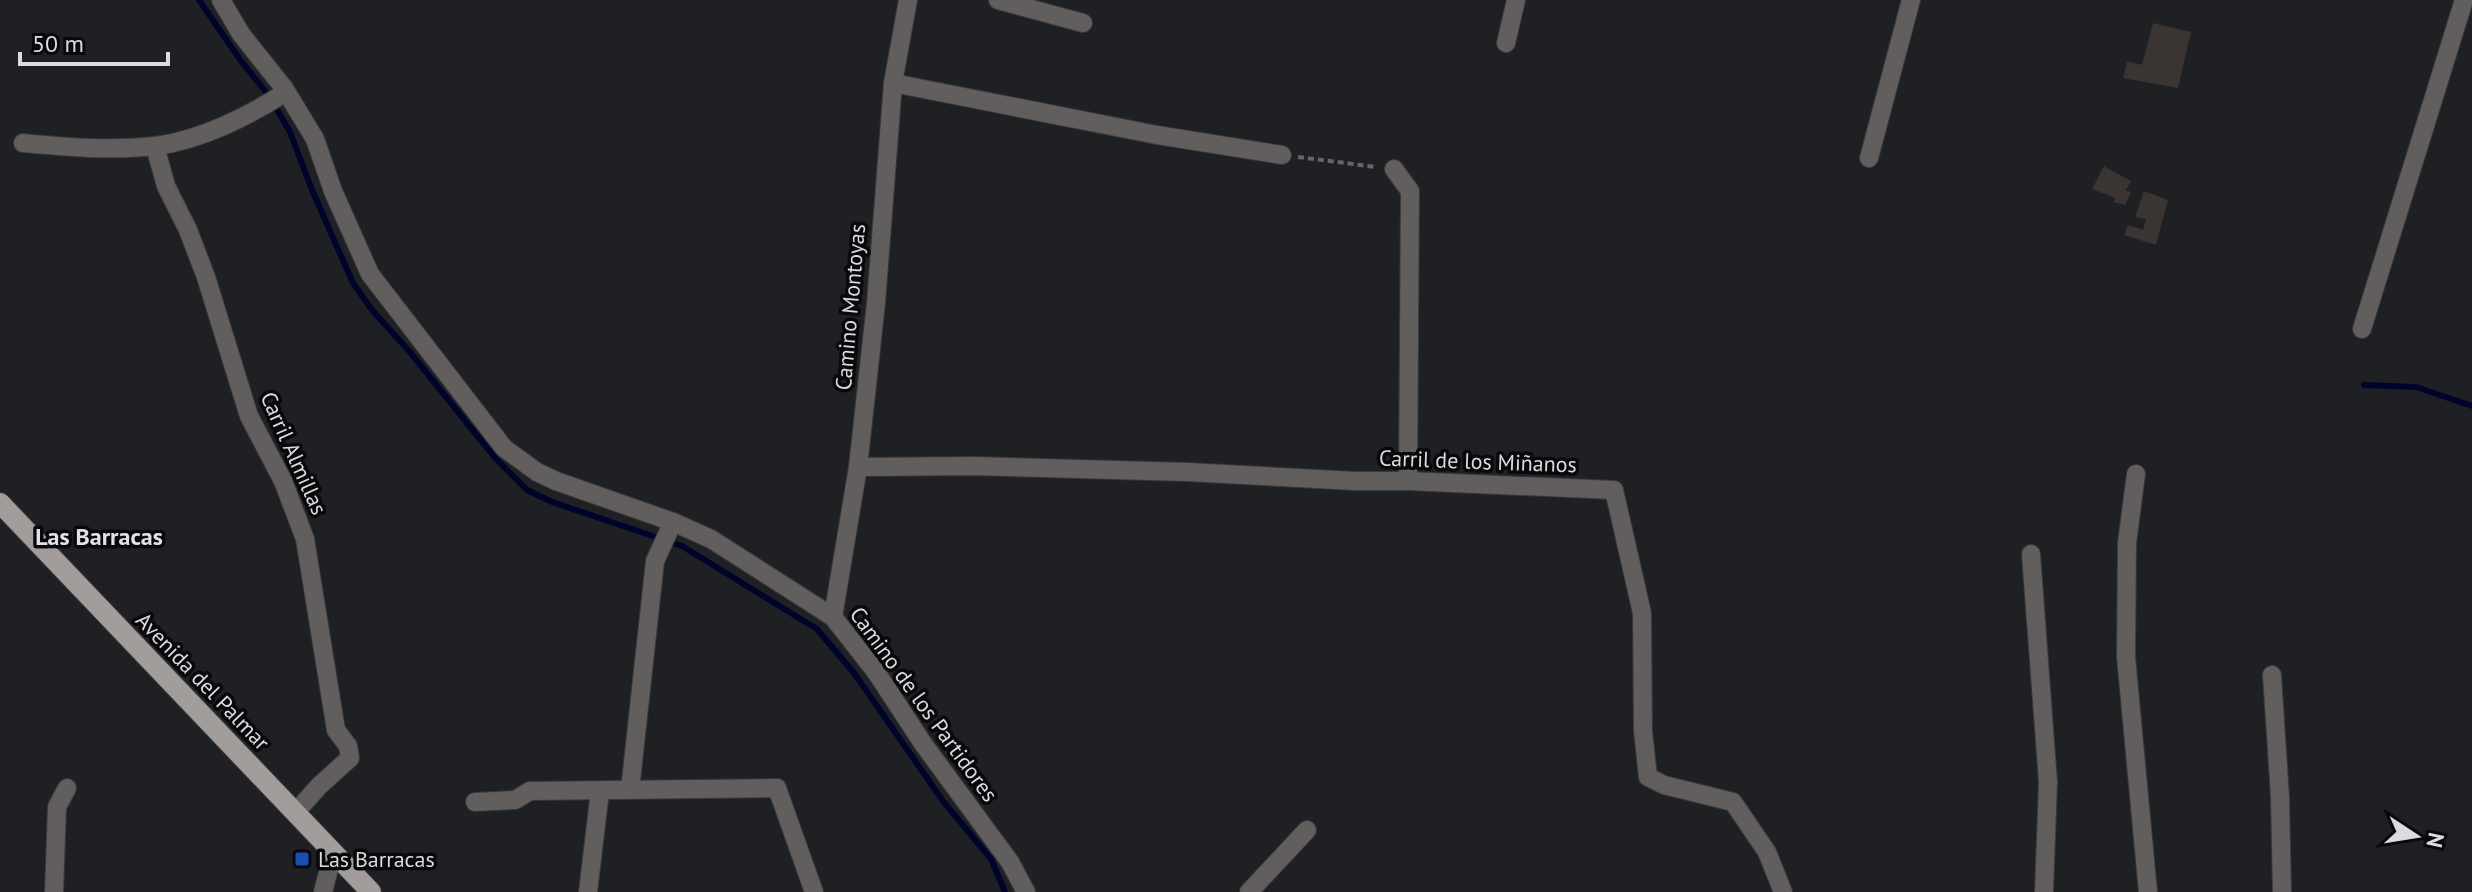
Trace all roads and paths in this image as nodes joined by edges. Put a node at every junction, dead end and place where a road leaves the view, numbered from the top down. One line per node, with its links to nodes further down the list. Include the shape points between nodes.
1 (221, 0): 10 (street, Camino de los Partidores)
2 (908, 0): 9 (street, Camino Montoyas)
3 (998, 0): 7 (street)
4 (1516, 0): 8 (street)
5 (1911, 0): 14 (street)
6 (2464, 0): 16 (street)
7 (1083, 23)
8 (1506, 43)
9 (893, 83): 13 (street); 17 (street, Camino Montoyas)
10 (286, 92): 12 (street, via 254,113); 21 (street, Camino de los Partidores, via 315,139 370,274 504,448 556,481)
11 (23, 143): 12 (street, via 95,149)
12 (155, 146): 29 (street, Carril Almillas, via 166,186 206,277 249,416 283,481 305,539 336,730 350,758)
13 (1282, 155): 15 (path)
14 (1869, 158)
15 (1394, 169): 19 (street, via 1410,191)
16 (2362, 329)
17 (858, 467): 19 (street, Carril de los Miñanos); 23 (street, Camino Montoyas)
18 (2136, 474): 41 (street, via 2127,543 2126,657)
19 (1408, 481): 39 (street, Carril de los Miñanos, via 1614,490 1642,613 1648,777 1733,802 1767,852)
20 (0, 503): 29 (main road, Avenida del Palmar)
21 (673, 522): 23 (street, Camino de los Partidores, via 711,539); 26 (street, via 655,561)
22 (2031, 554): 40 (street, via 2048,782)
23 (833, 617): 37 (street, Camino de los Partidores, via 1010,862)
24 (2272, 675): 42 (street)
25 (67, 788): 32 (street, via 57,807)
26 (630, 790): 27 (street); 36 (street, via 777,788)
27 (600, 791): 28 (street, via 530,791 515,800); 35 (street)
28 (475, 802)
29 (295, 813): 31 (main road, Avenida del Palmar)
30 (1307, 830): 38 (street)
31 (333, 853): 33 (street); 34 (main road, Avenida del Palmar)
32 (54, 892)
33 (323, 892)
34 (371, 892)
35 (588, 892)
36 (814, 892)
37 (1026, 892)
38 (1249, 892)
39 (1783, 892)
40 (2044, 892)
41 (2148, 892)
42 (2282, 892)

